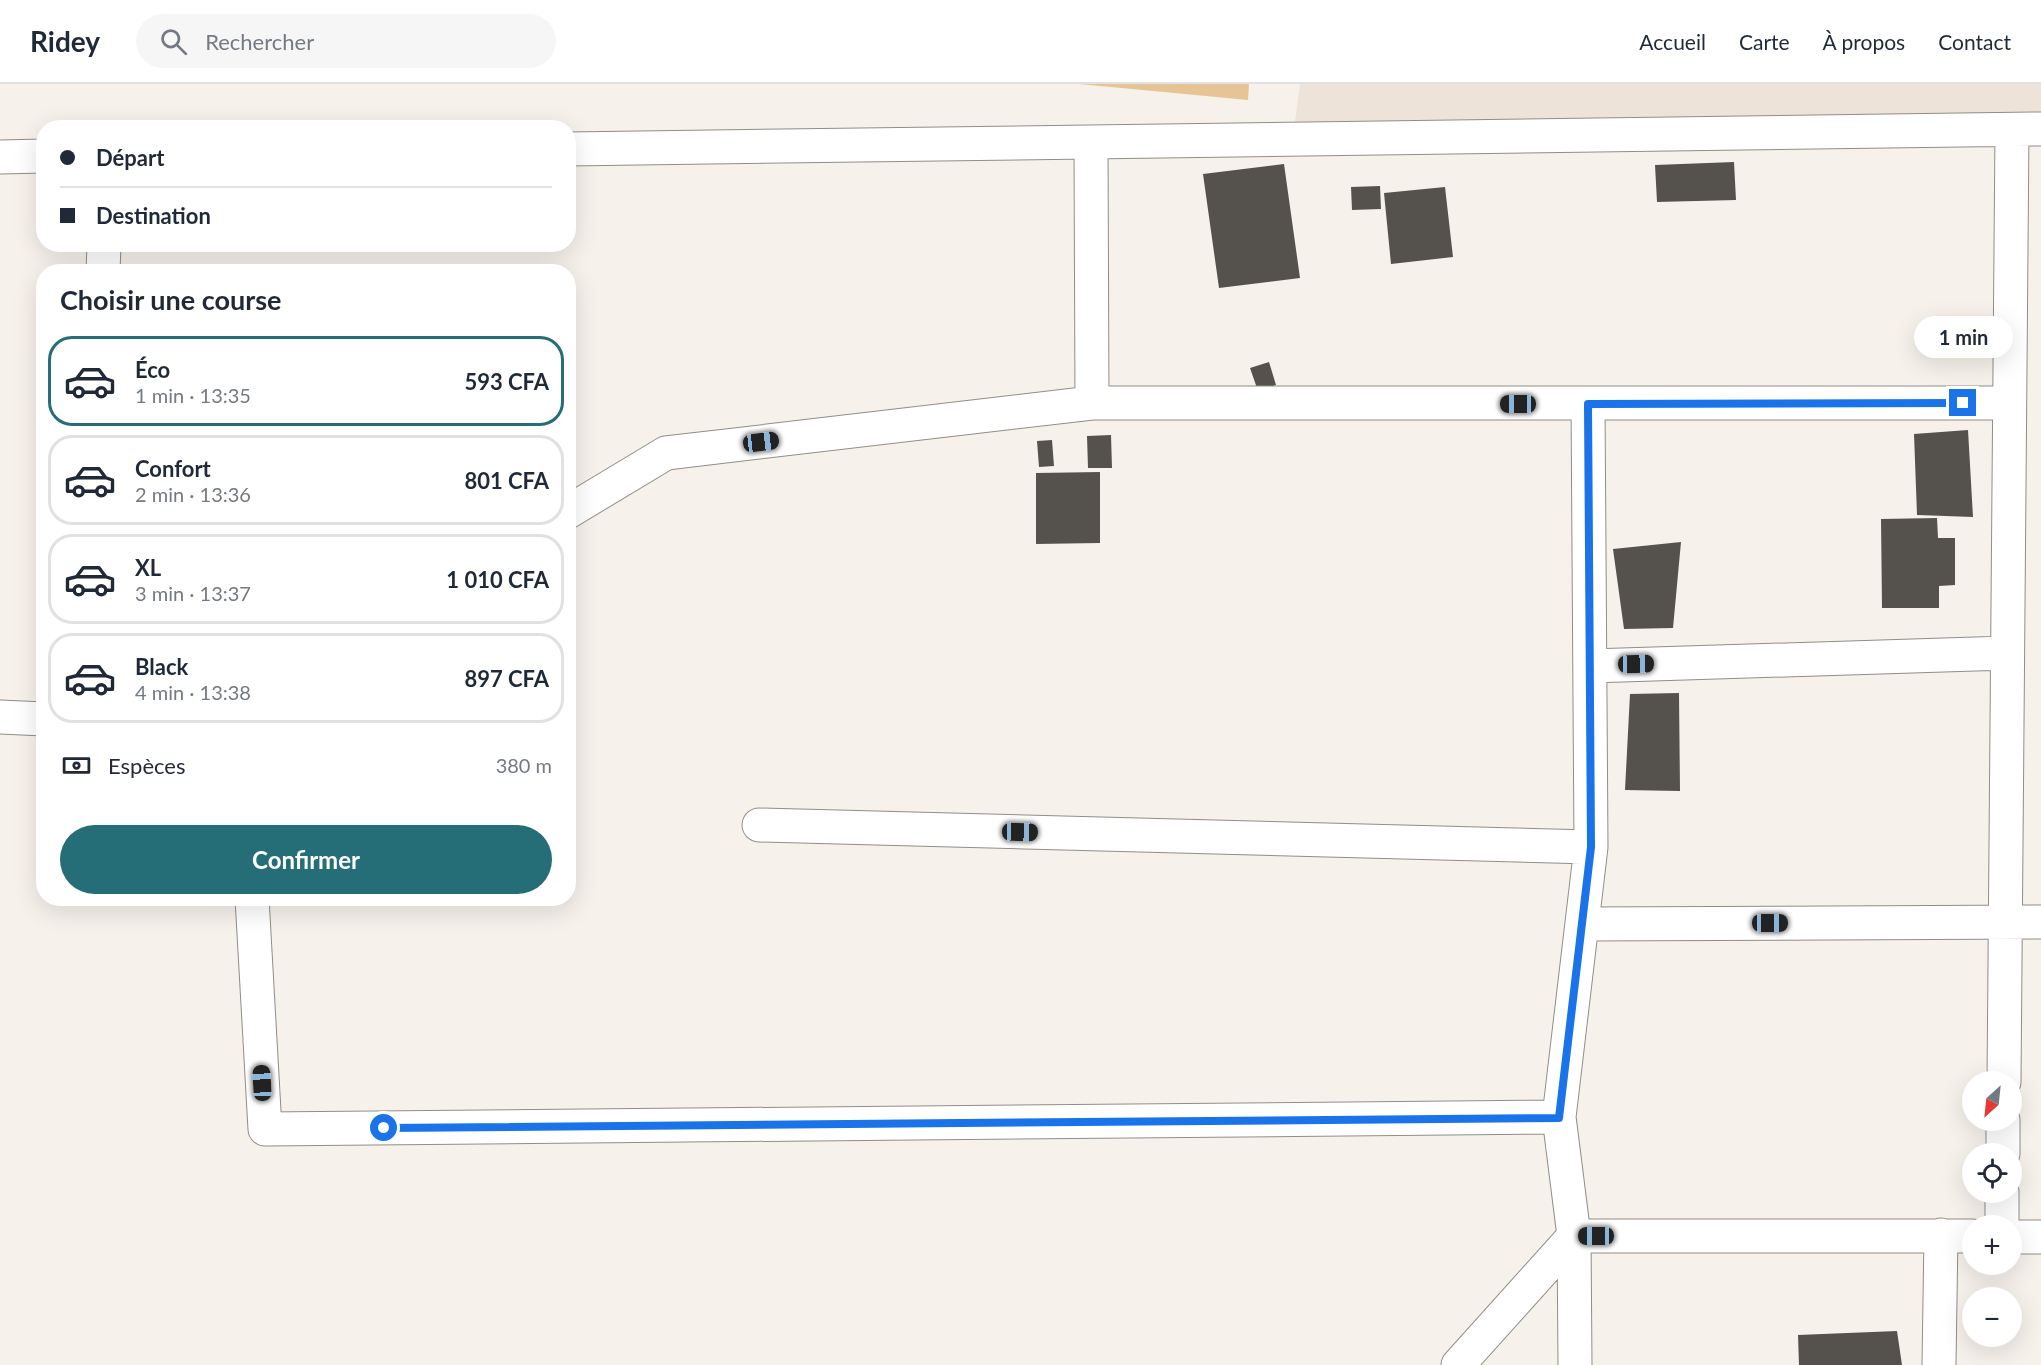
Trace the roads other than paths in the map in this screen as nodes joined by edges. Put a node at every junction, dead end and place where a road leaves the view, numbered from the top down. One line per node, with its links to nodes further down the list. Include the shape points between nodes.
1 (2026, 130): 2 (street); 7 (street)
2 (1091, 142): 3 (street); 6 (street)
3 (576, 149)
4 (36, 156): 5 (street)
5 (0, 157)
6 (1092, 403): 8 (street); 9 (street, via 666,453)
7 (2009, 403): 8 (street); 10 (street)
8 (1588, 404): 11 (street)
9 (576, 507)
10 (2007, 653): 11 (street); 17 (street)
11 (1590, 666): 15 (street)
12 (0, 717): 13 (street)
13 (36, 719)
14 (759, 825): 15 (street)
15 (1591, 847): 19 (street)
16 (252, 906): 21 (street, via 265,1129)
17 (2005, 921): 18 (street); 19 (street); 20 (street)
18 (2041, 921)
19 (1581, 924): 21 (street)
20 (2004, 1071)
21 (1559, 1118): 22 (street)
22 (1574, 1236): 23 (street); 26 (street); 27 (street)
23 (1957, 1236): 28 (street)
24 (2022, 1237): 25 (street)
25 (2041, 1237)
26 (1458, 1365)
27 (1575, 1365)
28 (1940, 1365)

